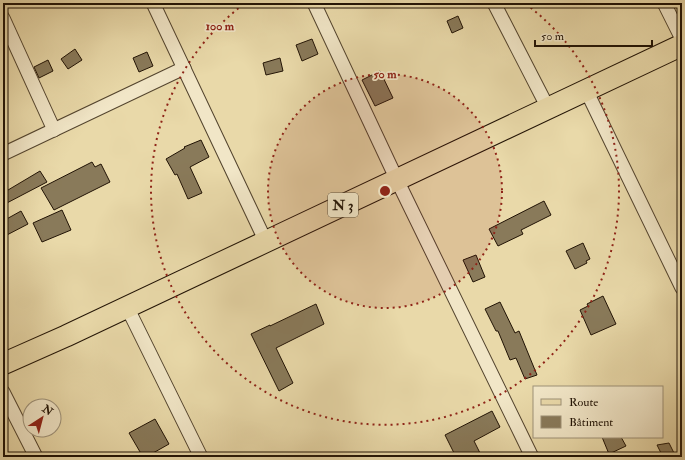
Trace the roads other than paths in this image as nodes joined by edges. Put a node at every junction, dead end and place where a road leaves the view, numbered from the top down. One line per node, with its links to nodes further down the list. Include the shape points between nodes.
1 (153, 3): 8 (street)
2 (314, 3): 13 (street)
3 (494, 3): 10 (street)
4 (664, 3): 6 (street)
5 (3, 18): 11 (street)
6 (682, 39)
7 (682, 45): 9 (main road, N 3)
8 (184, 68): 11 (street); 14 (street)
9 (586, 90): 10 (main road, N 3); 15 (street)
10 (548, 108): 13 (main road, N 3)
11 (54, 130): 12 (street)
12 (3, 154)
13 (397, 180): 14 (main road, N 3); 21 (street)
14 (266, 242): 16 (main road, N 3)
15 (682, 288)
16 (127, 307): 17 (main road, N 3); 20 (street)
17 (3, 364)
18 (3, 392): 19 (street)
19 (36, 457)
20 (201, 457)
21 (532, 457)

